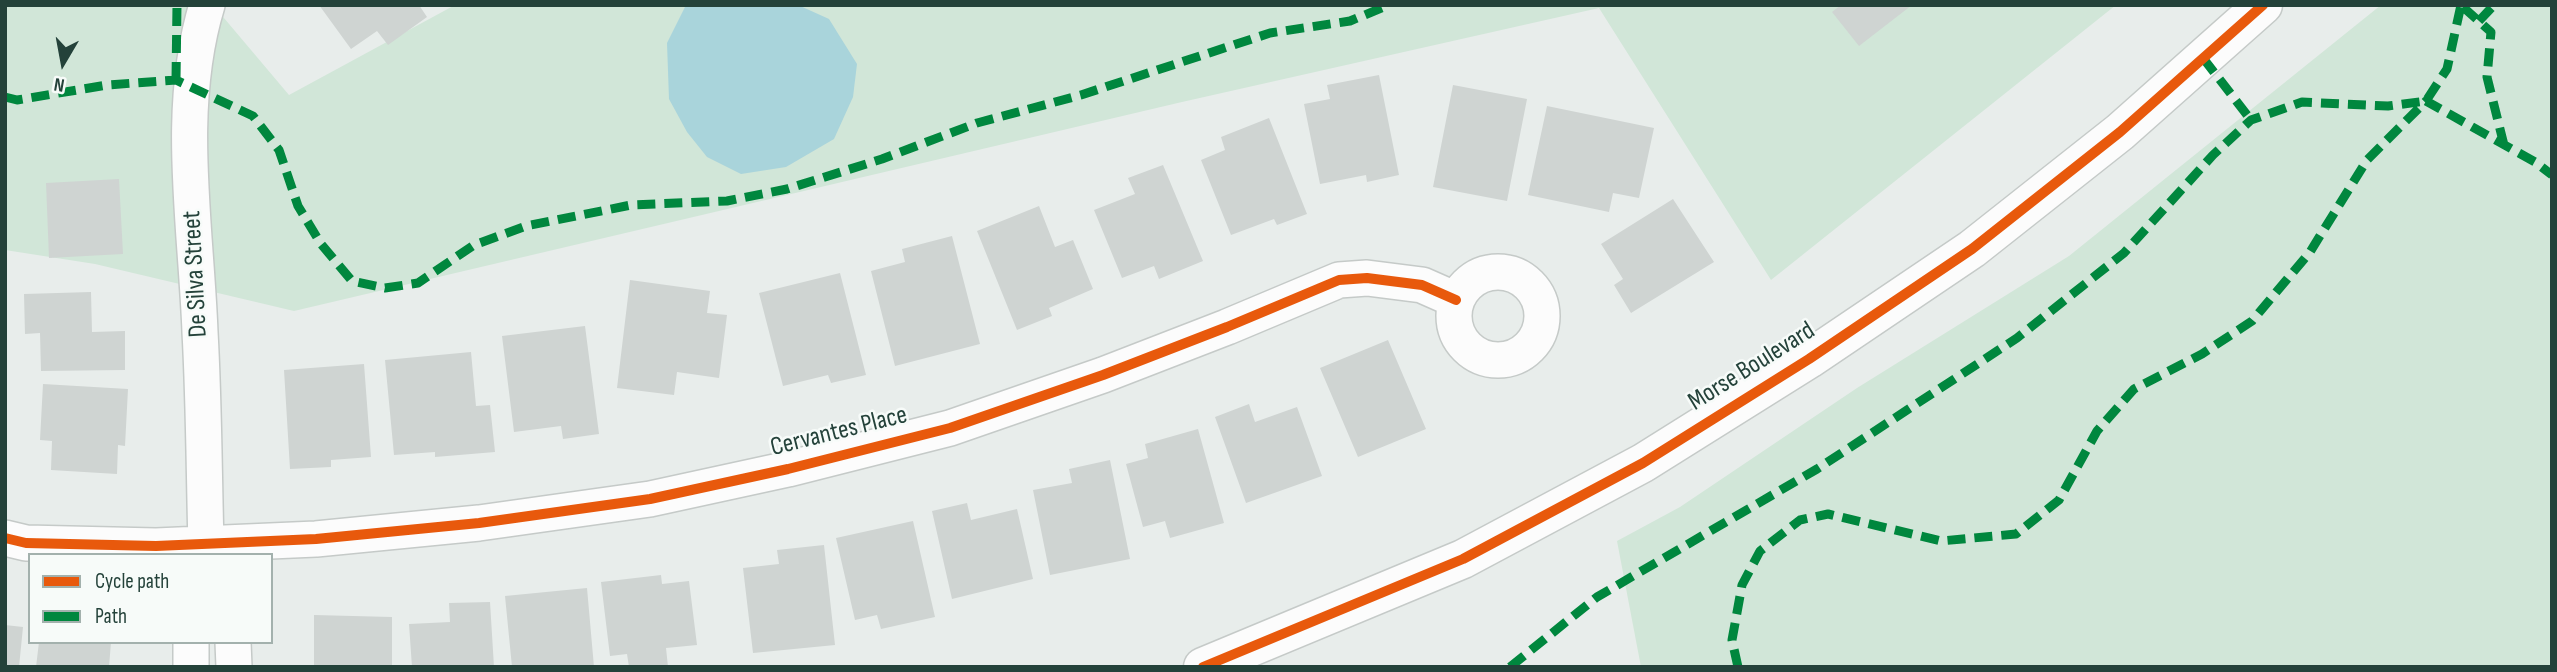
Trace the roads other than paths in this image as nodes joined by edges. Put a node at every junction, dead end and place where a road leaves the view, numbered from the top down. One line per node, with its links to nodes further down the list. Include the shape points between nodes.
1 (207, 5): 5 (street, De Silva Street, via 191,96)
2 (2263, 5): 10 (street, Morse Boulevard, via 2119,132 1972,249 1655,456 1463,559)
3 (1456, 300): 5 (street, Cervantes Place, via 1422,285 1367,278 1339,280 1103,375 950,428 788,469 650,499 479,523)
4 (5, 538): 5 (street, Cervantes Place, via 26,543)
5 (207, 551)
6 (191, 644): 8 (street)
7 (233, 644): 9 (street)
8 (191, 667)
9 (234, 667)
10 (1203, 667)

